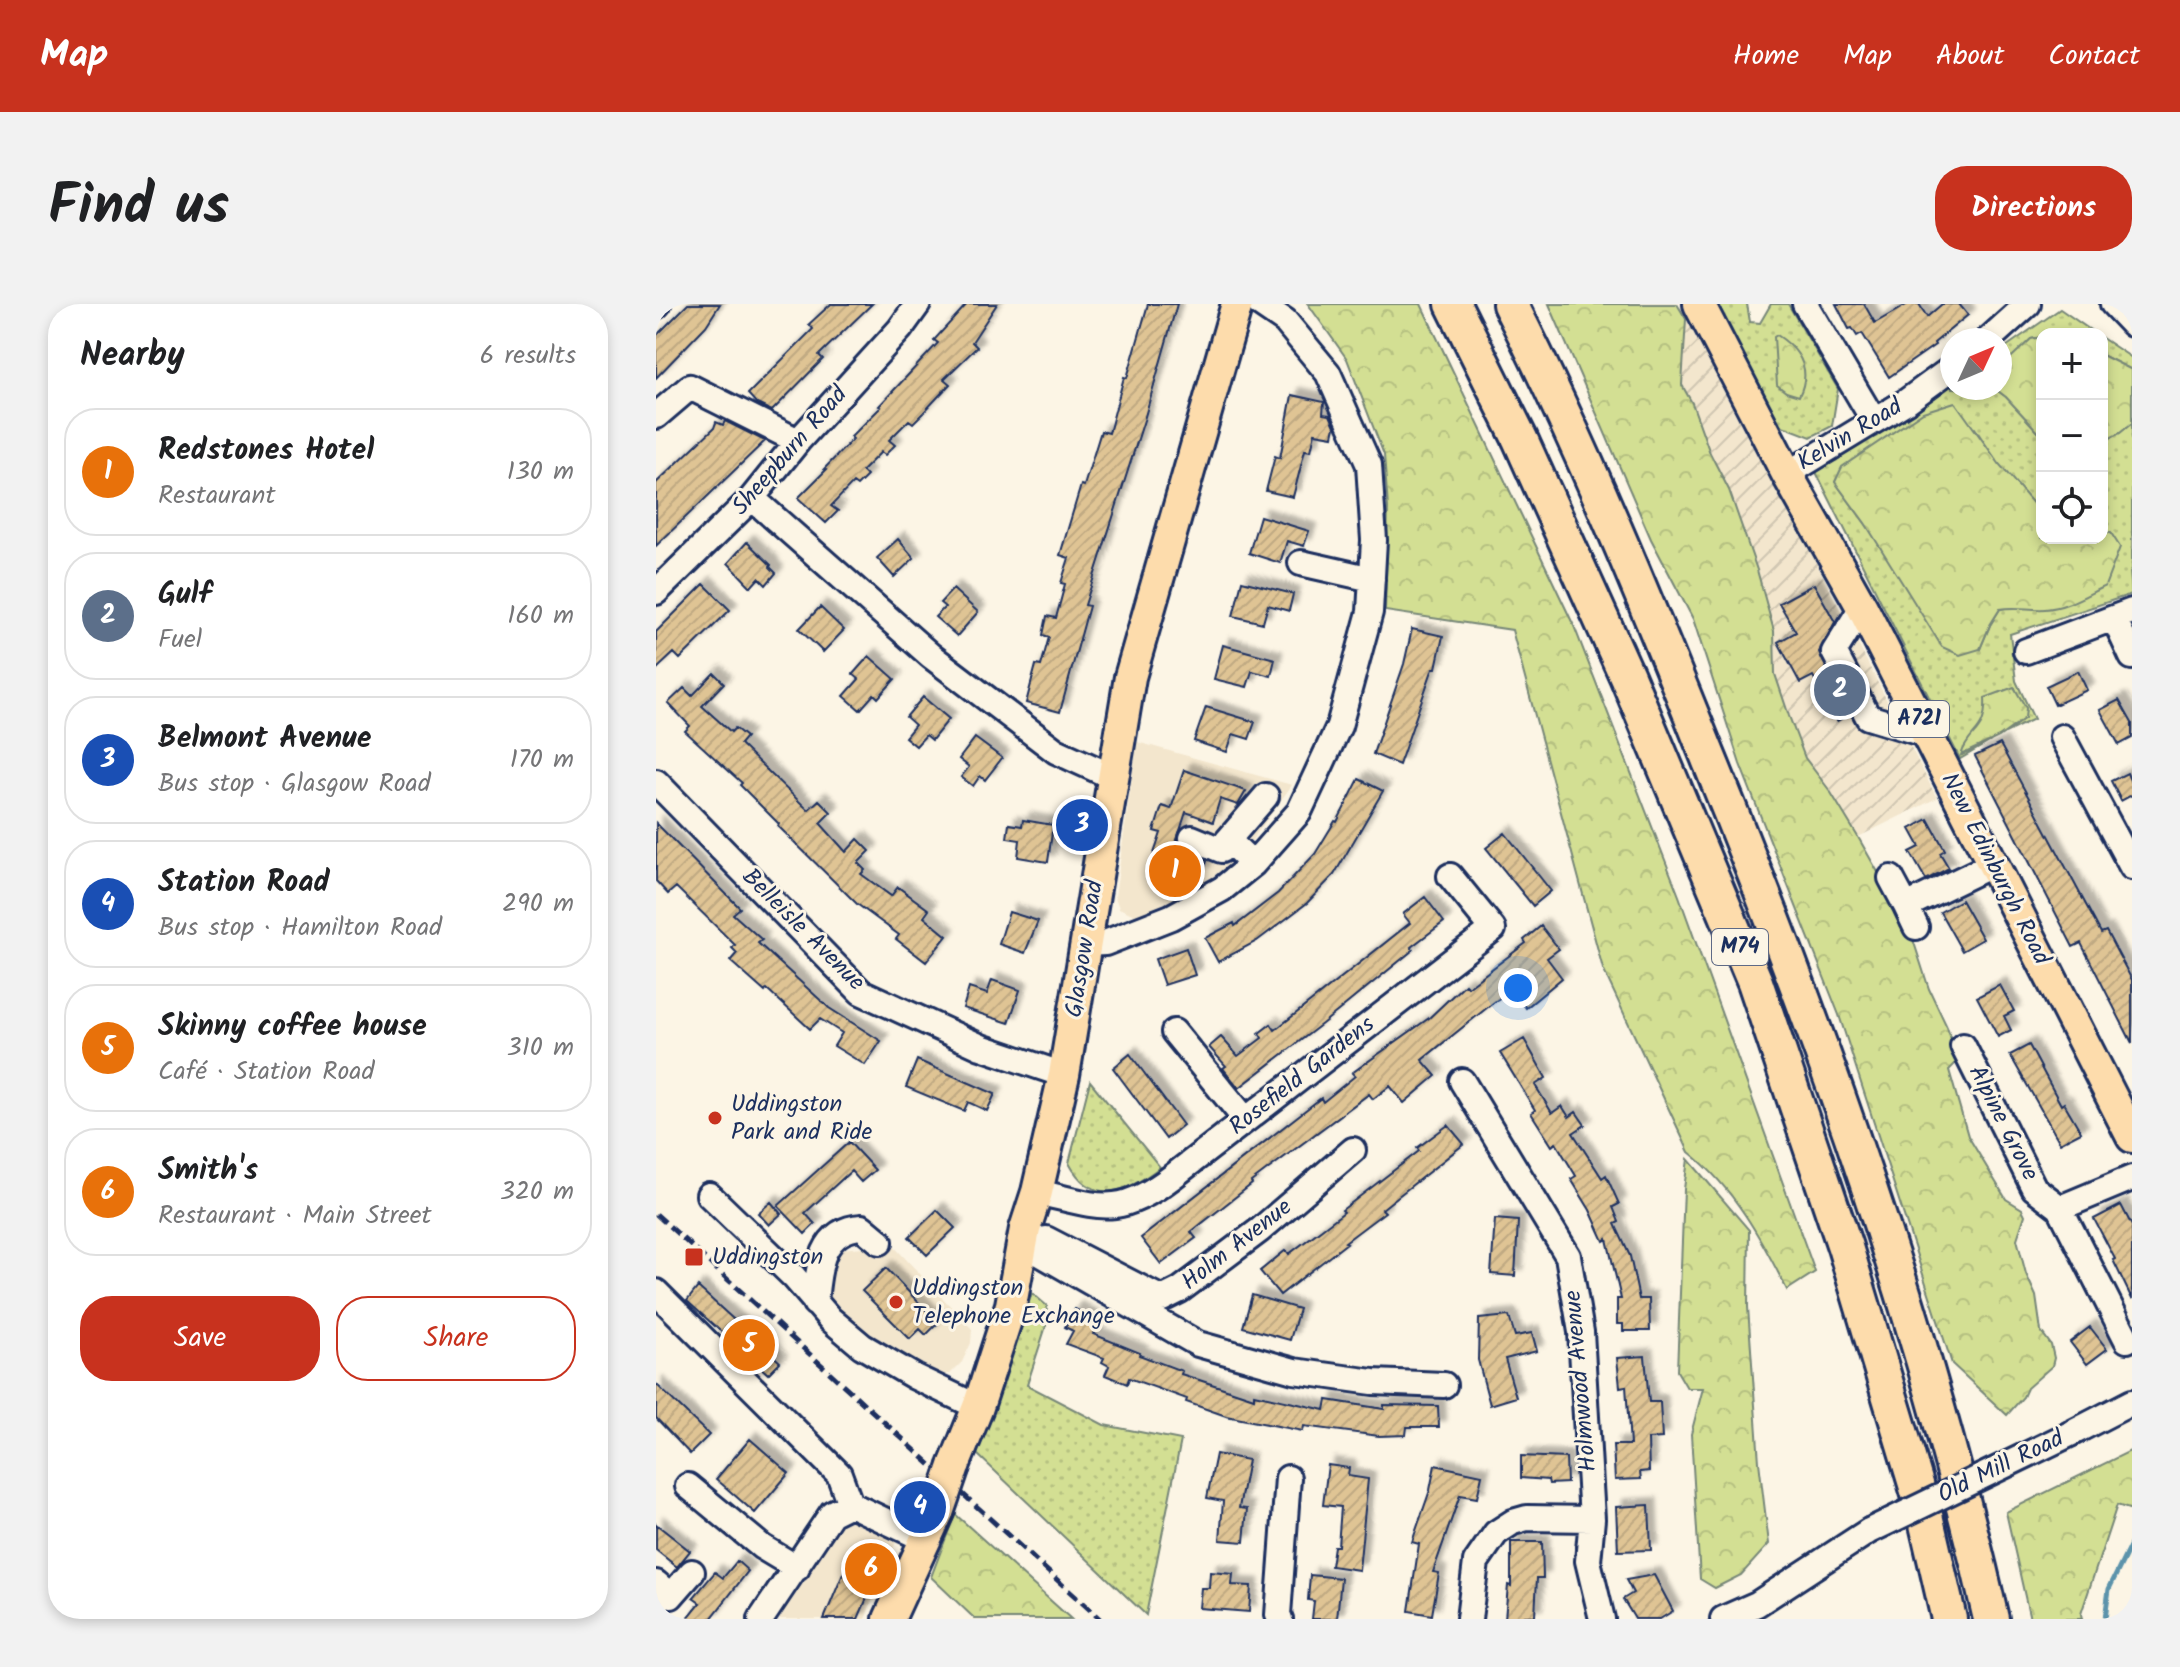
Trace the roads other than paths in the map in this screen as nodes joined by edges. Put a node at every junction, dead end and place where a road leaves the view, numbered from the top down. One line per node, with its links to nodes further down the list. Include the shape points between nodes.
1 (918, 304): 15 (street, Sheepburn Road)
2 (1237, 304): 27 (main road, Glasgow Road, via 1130,677)
3 (1260, 304): 19 (street, via 1285,321 1328,373 1369,465)
4 (1453, 304): 71 (highway, M74, via 1615,649 1755,982 1845,1247 1924,1511)
5 (1510, 304): 72 (highway, M74, via 1648,607 1794,974 1881,1225 1968,1516)
6 (1699, 304): 16 (main road, New Edinburgh Road / A721)
7 (1805, 304): 14 (street)
8 (2028, 304): 11 (street)
9 (2113, 304): 10 (street)
10 (2132, 324)
11 (2001, 328)
12 (1940, 376): 14 (street, Kelvin Road)
13 (656, 416): 15 (street, via 690,387)
14 (1874, 421): 16 (street, Kelvin Road)
15 (798, 441): 17 (street, Sheepburn Road)
16 (1787, 474): 21 (main road, New Edinburgh Road / A721)
17 (752, 498): 20 (street, Sheepburn Road); 27 (street, via 931,656 1056,751)
18 (1301, 563): 19 (street)
19 (1372, 579): 32 (street, via 1370,612 1339,726 1299,812)
20 (656, 592)
21 (1862, 607): 25 (main road, New Edinburgh Road / A721); 25 (street, via 1834,652 1868,717)
22 (2123, 615): 23 (street); 24 (street)
23 (2026, 651)
24 (2132, 657)
25 (1927, 735): 33 (main road, New Edinburgh Road / A721)
26 (2062, 737): 34 (street)
27 (1113, 777): 37 (main road, Glasgow Road)
28 (656, 782): 40 (street, Belleisle Avenue, via 861,992 981,1047)
29 (1266, 796): 31 (street)
30 (1192, 838): 31 (street, via 1221,850)
31 (1228, 840): 32 (street)
32 (1253, 864): 37 (street, via 1222,889 1171,917 1105,943)
33 (1993, 864): 36 (street, via 1911,916); 43 (main road, New Edinburgh Road / A721)
34 (2132, 867)
35 (1450, 876): 42 (street, Rosefield Gardens, via 1493,929)
36 (1891, 878)
37 (1086, 944): 40 (main road, Glasgow Road)
38 (1174, 1032): 42 (street)
39 (1963, 1046): 48 (street, Alpine Grove, via 2034,1188)
40 (1064, 1075): 46 (main road, Glasgow Road)
41 (1462, 1081): 60 (street, Holmwood Avenue, via 1568,1256 1581,1332)
42 (1245, 1119): 46 (street, Rosefield Gardens, via 1141,1199 1110,1207)
43 (2132, 1137)
44 (1353, 1150): 49 (street, Holm Avenue, via 1260,1230 1162,1299)
45 (2132, 1178): 48 (street)
46 (1037, 1192): 49 (main road, Glasgow Road)
47 (709, 1195): 52 (street)
48 (2060, 1208): 53 (street)
49 (1024, 1236): 54 (street, via 1198,1344 1294,1371); 56 (main road, Glasgow Road, via 1011,1305)
50 (880, 1242): 52 (street, via 862,1227 830,1243 819,1262)
51 (656, 1292): 59 (street, via 839,1474)
52 (815, 1303): 56 (street, via 862,1346)
53 (2127, 1340)
54 (1444, 1385)
55 (2132, 1402): 70 (street, Old Mill Road, bridge, via 1869,1531 1757,1604)
56 (978, 1407): 61 (main road, Glasgow Road, bridge)
57 (1288, 1478): 67 (street)
58 (688, 1486): 62 (street, via 762,1547)
59 (850, 1504): 61 (street); 62 (street, via 832,1513)
60 (1592, 1519): 68 (street, via 1527,1518 1496,1533 1476,1562); 69 (street, Holmwood Avenue, via 1588,1561)
61 (924, 1539): 66 (main road, Glasgow Road)
62 (797, 1568): 65 (street)
63 (692, 1572): 64 (street)
64 (661, 1598)
65 (761, 1619)
66 (889, 1619)
67 (1280, 1619)
68 (1469, 1619)
69 (1602, 1619)
70 (1723, 1619)
71 (1949, 1619)
72 (1991, 1619)

